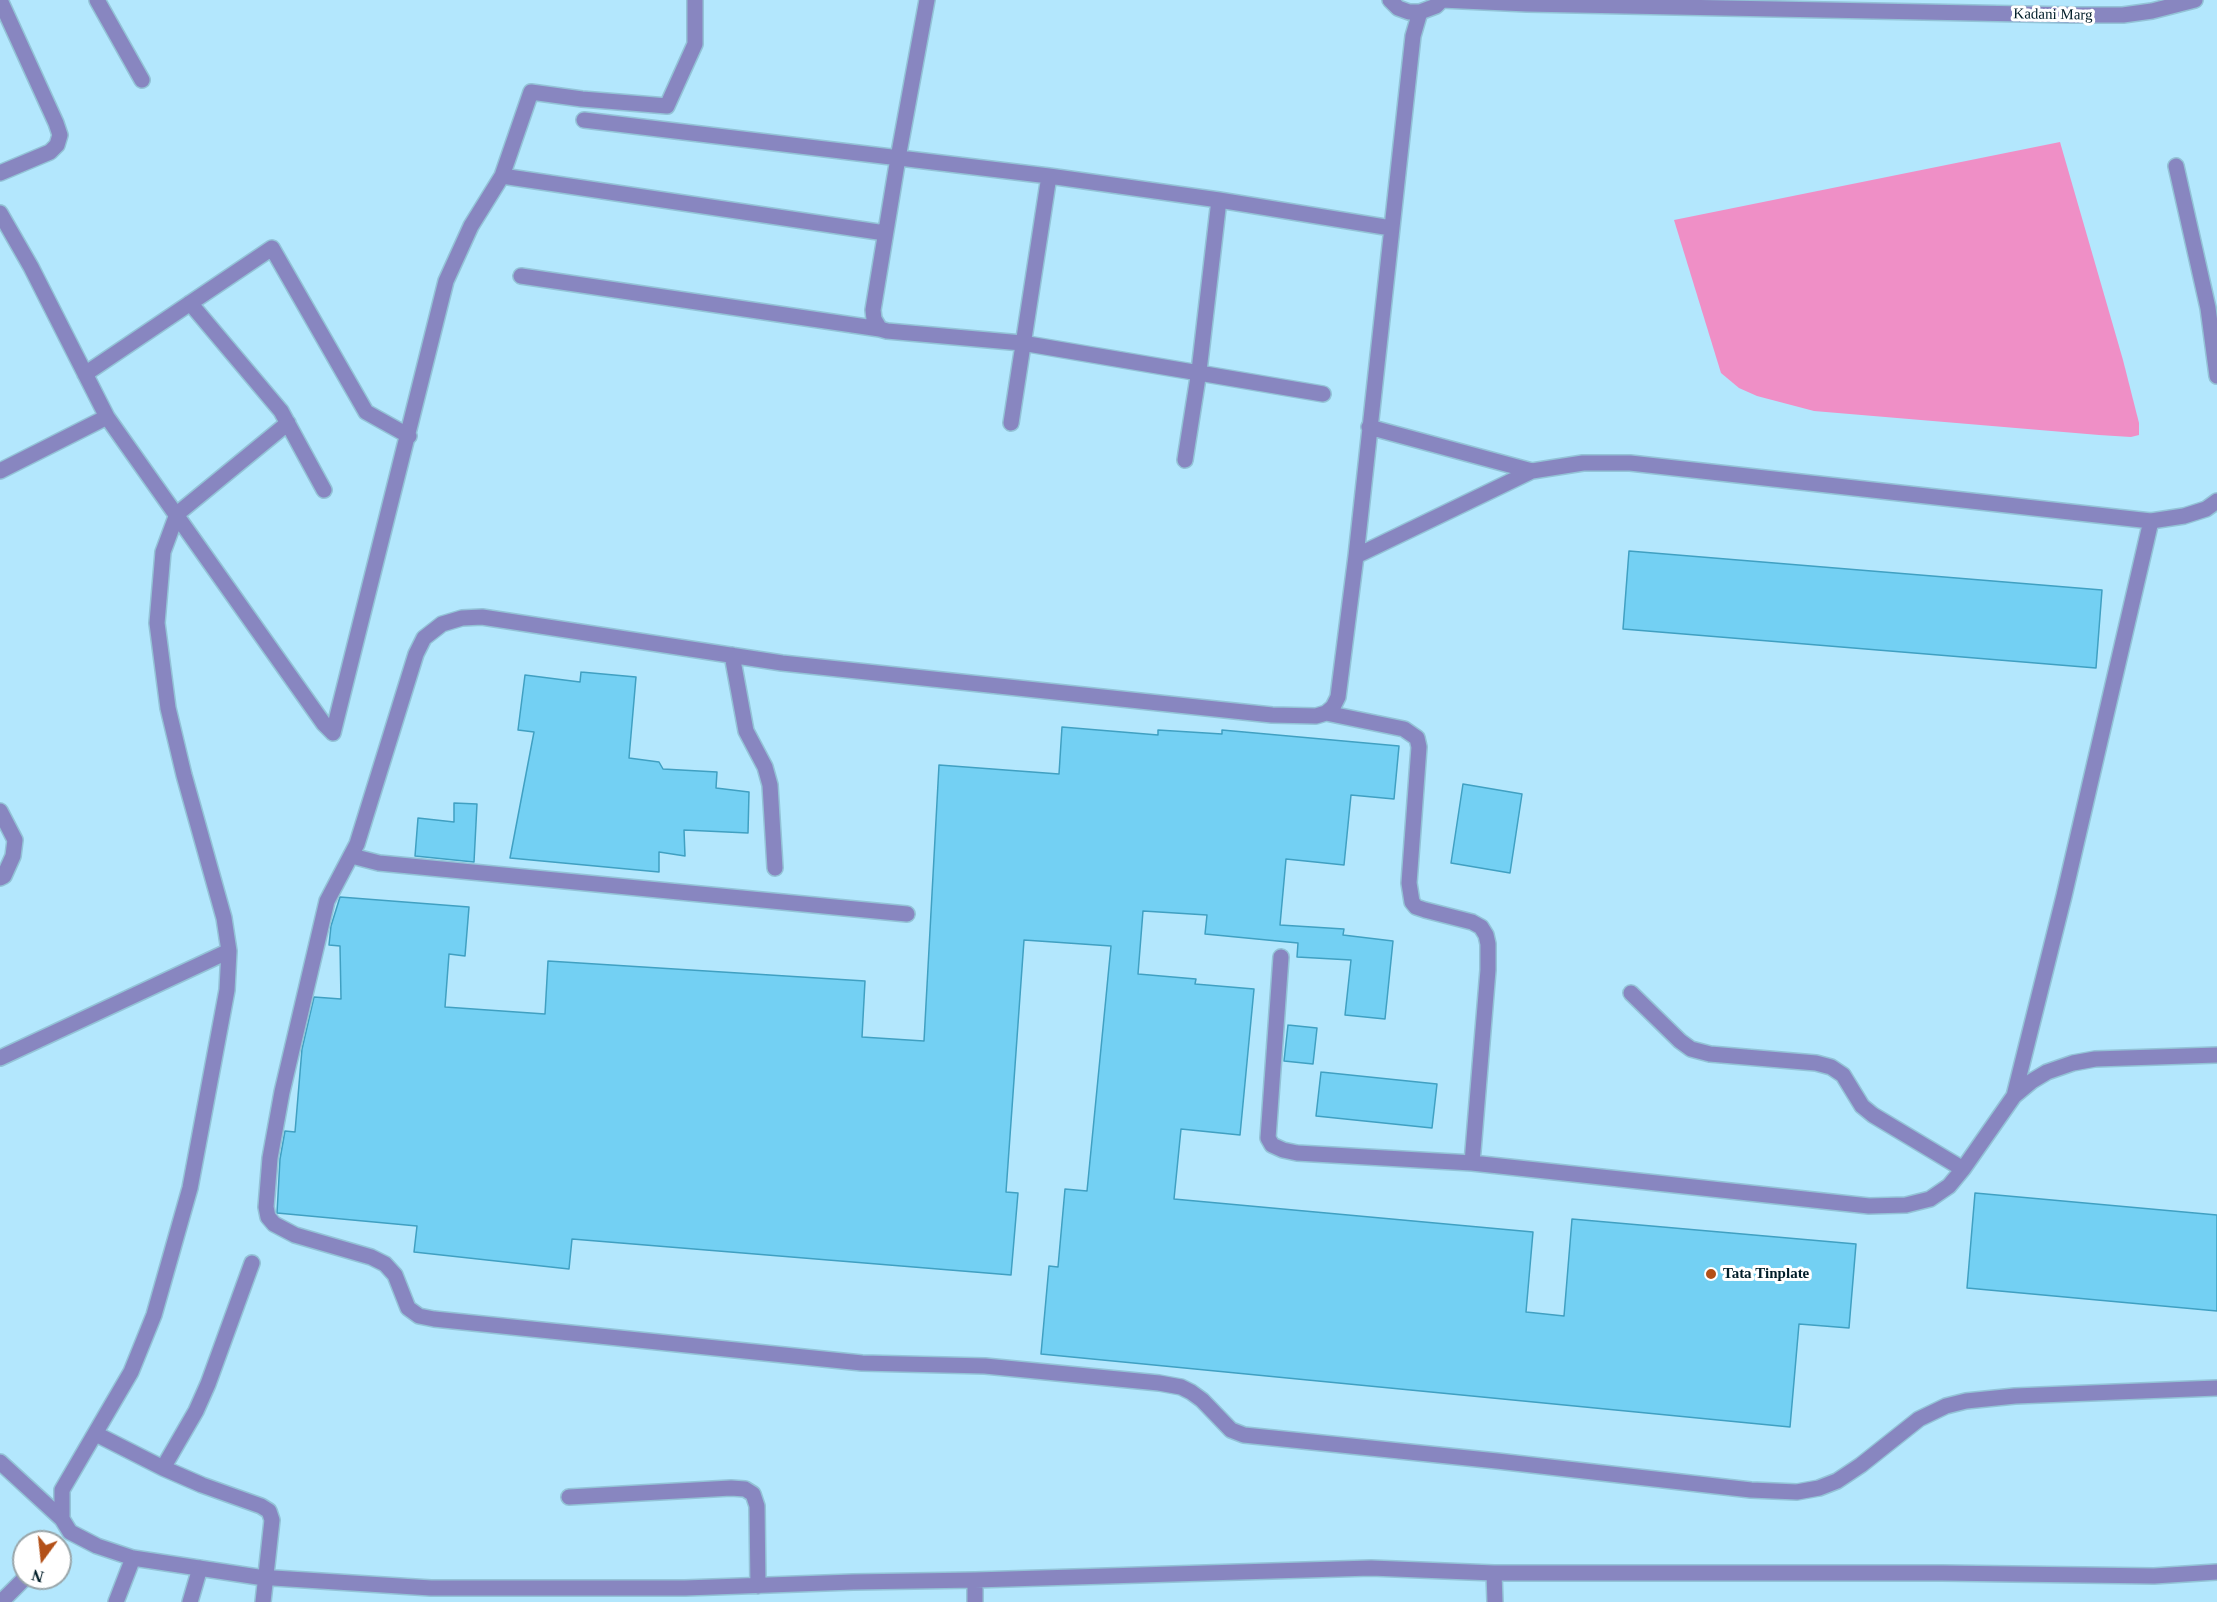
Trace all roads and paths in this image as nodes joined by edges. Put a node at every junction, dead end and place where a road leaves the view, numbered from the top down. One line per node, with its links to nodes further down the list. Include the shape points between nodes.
1 (0, 0): 13 (street, via 60,135 50,152)
2 (97, 0): 9 (street)
3 (695, 0): 14 (street, via 695,44 668,106 531,92)
4 (927, 0): 11 (street)
5 (1390, 0): 8 (street, via 1398,8)
6 (1442, 0): 7 (street, Kadani Marg, via 2123,15); 8 (street)
7 (2194, 0)
8 (1420, 12): 18 (street, via 1413,36)
9 (142, 80)
10 (584, 120): 11 (street)
11 (898, 158): 15 (street); 19 (street)
12 (2176, 166): 26 (street, via 2208,308)
13 (0, 173)
14 (502, 176): 19 (street); 32 (street, via 471,226 446,281)
15 (1049, 176): 16 (street); 23 (street)
16 (1219, 201): 18 (street); 24 (street)
17 (0, 213): 25 (street)
18 (1392, 228): 31 (street)
19 (885, 233): 22 (street, via 873,309)
20 (521, 276): 22 (street)
21 (190, 303): 25 (street); 29 (street, via 244,364); 32 (street, via 272,248 366,412)
22 (880, 328): 23 (street)
23 (1022, 343): 24 (street); 30 (street)
24 (1199, 372): 27 (street); 33 (street)
25 (85, 374): 28 (street)
26 (2217, 376)
27 (1323, 394)
28 (107, 417): 34 (street); 38 (street)
29 (288, 423): 36 (street); 38 (street)
30 (1011, 423)
31 (1369, 427): 35 (street); 40 (street)
32 (409, 436): 38 (street, via 333,733)
33 (1185, 460)
34 (0, 471)
35 (1532, 471): 39 (street, via 1583,463 1630,463); 40 (street)
36 (324, 490)
37 (2217, 501): 39 (street, via 2184,516)
38 (177, 514): 48 (street, via 163,552 157,623 168,708 224,918)
39 (2151, 522): 53 (street)
40 (1356, 556): 42 (street, via 1338,697)
41 (732, 655): 42 (street, via 1272,715); 44 (street, via 482,617 442,624 424,638 416,654); 45 (street, via 746,731 765,767 770,786)
42 (1326, 713): 54 (street, via 1404,729 1417,738 1409,883 1412,902 1416,907 1472,922 1486,935 1488,970)
43 (0, 811): 46 (street, via 15,840 13,856)
44 (352, 856): 47 (street, via 379,863); 57 (street, via 327,901 282,1092 266,1207 274,1224 295,1235 385,1264 395,1275 408,1308 419,1316 862,1363 985,1366 1159,1383 1191,1392 1231,1430 1244,1435 1797,1492 1837,1481 1919,1419 1966,1401 2015,1395)
45 (775, 868)
46 (0, 878)
47 (907, 914)
48 (229, 951): 52 (street); 58 (street, via 227,990 187,1200 154,1314 131,1372)
49 (1281, 957): 54 (street, via 1268,1138 1272,1144 1297,1153)
50 (1631, 993): 55 (street, via 1691,1049 1831,1067 1844,1076 1862,1106 1873,1115)
51 (2217, 1055): 53 (street, via 2084,1061 2047,1072)
52 (0, 1058)
53 (2014, 1096): 55 (street)
54 (1472, 1163): 55 (street, via 1869,1206 1906,1205 1930,1199)
55 (1964, 1169)
56 (252, 1263): 59 (street, via 208,1384)
57 (2217, 1389)
58 (96, 1434): 59 (street); 63 (street, via 62,1490)
59 (163, 1468): 69 (street, via 269,1511 272,1520)
60 (3, 1471): 62 (street)
61 (568, 1497): 71 (street, via 745,1489 753,1494 757,1506)
62 (63, 1530)
63 (64, 1530)
64 (72, 1535): 65 (street)
65 (133, 1558): 66 (street); 74 (street)
66 (200, 1568): 69 (street); 75 (street)
67 (2217, 1572): 68 (street, via 2154,1576)
68 (1494, 1573): 70 (street, via 1371,1568); 78 (street)
69 (267, 1577): 71 (street, via 431,1588); 76 (street)
70 (975, 1580): 71 (street); 77 (street)
71 (758, 1586)
72 (14, 1590): 73 (street)
73 (2, 1602)
74 (116, 1602)
75 (190, 1602)
76 (263, 1602)
77 (975, 1602)
78 (1494, 1602)

